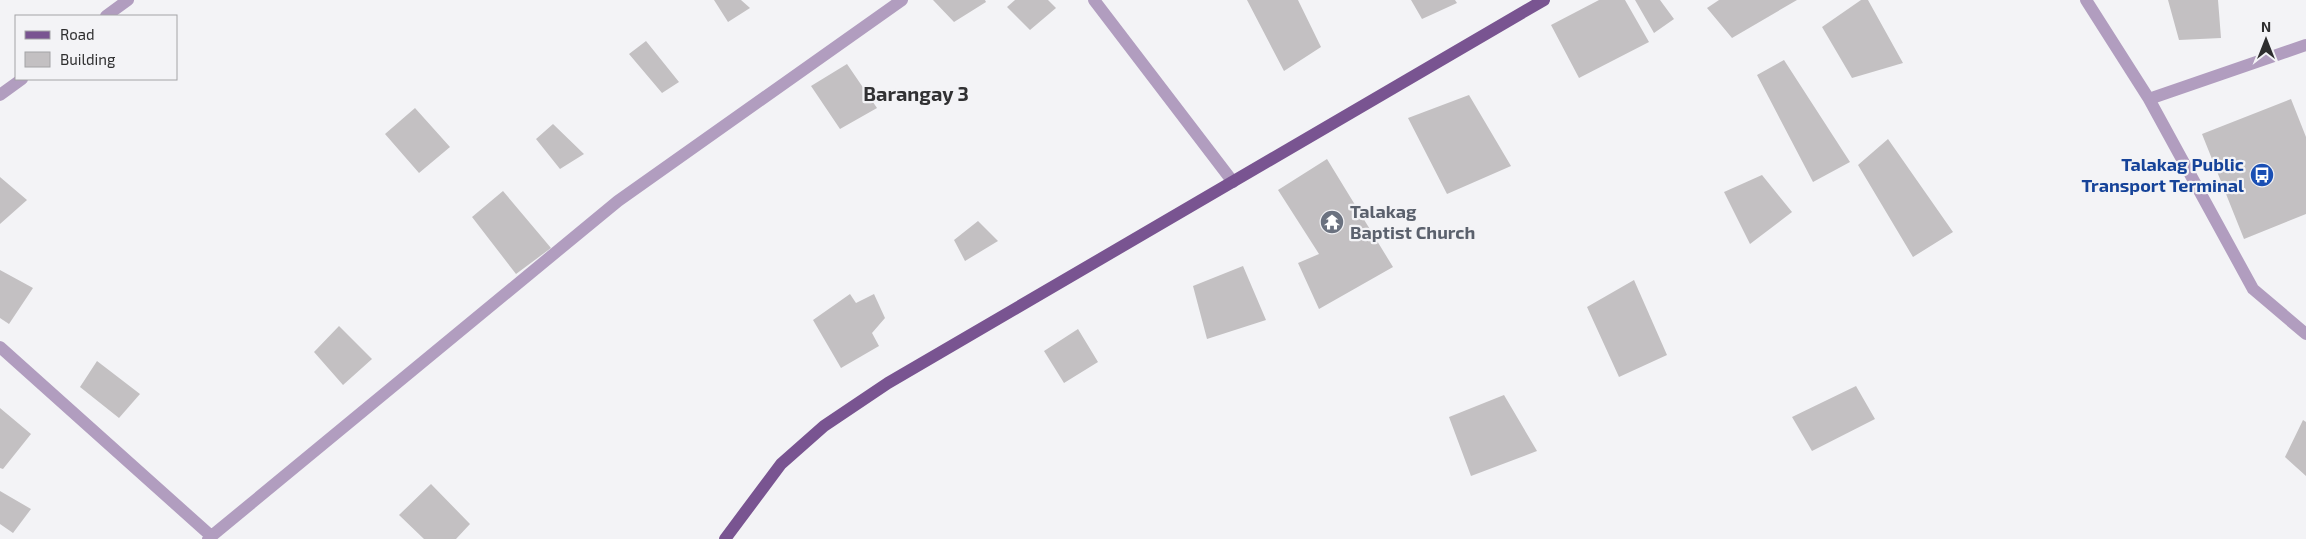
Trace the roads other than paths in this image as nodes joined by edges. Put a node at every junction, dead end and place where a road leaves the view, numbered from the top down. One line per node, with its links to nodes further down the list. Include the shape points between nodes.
1 (128, 0): 6 (street)
2 (902, 0): 14 (street, via 618,201)
3 (1094, 0): 11 (street)
4 (1544, 0): 11 (main road)
5 (2086, 0): 10 (street)
6 (107, 15)
7 (2306, 45): 10 (street)
8 (21, 80): 9 (street)
9 (0, 95)
10 (2148, 98): 12 (street, via 2253,289)
11 (1233, 182): 15 (main road, via 888,383 824,426 780,464)
12 (2306, 334)
13 (0, 347): 14 (street)
14 (209, 537)
15 (724, 539)

